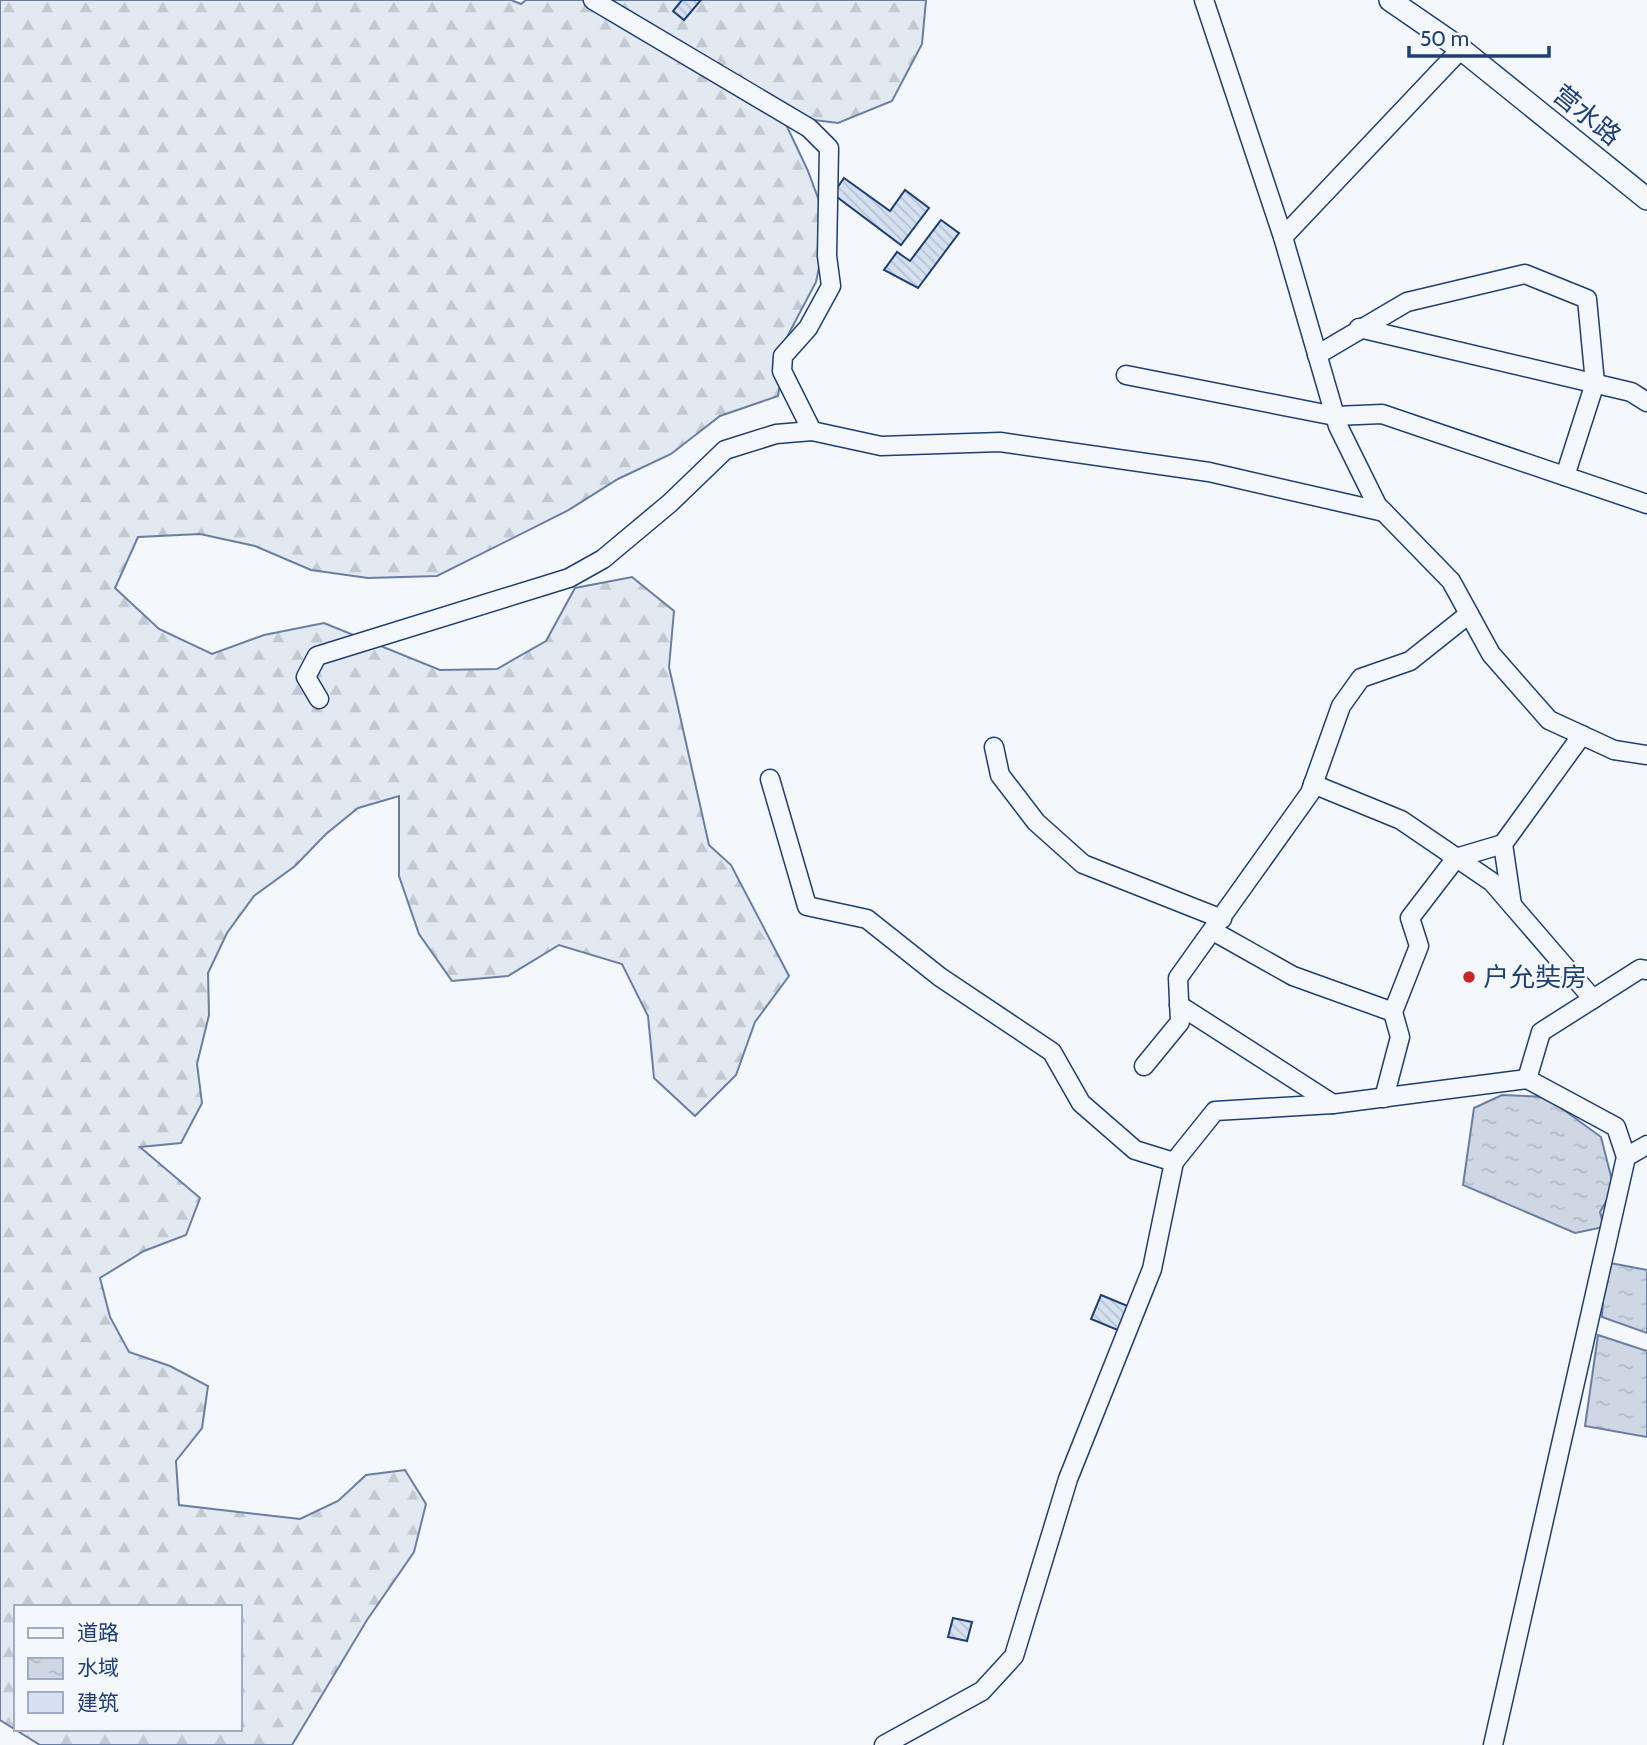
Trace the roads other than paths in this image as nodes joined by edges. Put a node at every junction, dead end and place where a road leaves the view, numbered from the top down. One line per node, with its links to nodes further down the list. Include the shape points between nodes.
1 (593, 0): 13 (street, via 809,128 829,148 827,256 831,286 808,328 783,356 782,371)
2 (1203, 0): 6 (street)
3 (1390, 0): 4 (street, 营水路)
4 (1461, 49): 5 (street, 营水路); 6 (street)
5 (1647, 199)
6 (1283, 237): 8 (street)
7 (1359, 327): 8 (street); 10 (street); 10 (street, via 1407,302 1525,274 1587,299)
8 (1317, 355): 12 (street)
9 (1126, 375): 12 (street)
10 (1595, 383): 11 (street, via 1631,392); 14 (street)
11 (1647, 402)
12 (1335, 416): 14 (street, via 1382,414); 16 (street)
13 (811, 430): 16 (street, via 881,446 1000,442 1209,472); 18 (street, via 776,434 725,450 603,559 569,578 317,656 306,677)
14 (1565, 476): 15 (street)
15 (1647, 505)
16 (1384, 512): 17 (street, via 1451,580)
17 (1469, 614): 19 (street, via 1491,654 1549,720); 23 (street, via 1410,661 1361,678 1341,706)
18 (319, 699)
19 (1582, 735): 21 (street, via 1614,750); 24 (street)
20 (994, 747): 27 (street, via 1000,775 1028,812 1083,864)
21 (1647, 755)
22 (770, 779): 38 (street, via 807,906 867,919 940,976 1052,1052 1081,1103 1135,1150)
23 (1313, 784): 25 (street, via 1401,820); 27 (street)
24 (1503, 844): 25 (street); 26 (street)
25 (1456, 858): 26 (street, via 1492,882); 31 (street, via 1410,918 1419,946)
26 (1512, 905): 29 (street)
27 (1217, 925): 30 (street, via 1178,978); 31 (street, via 1293,976)
28 (1647, 970): 29 (street, via 1640,969)
29 (1593, 999): 33 (street, via 1541,1032)
30 (1179, 1005): 32 (street, via 1180,1022); 35 (street)
31 (1393, 1012): 34 (street, via 1401,1037)
32 (1144, 1066)
33 (1527, 1079): 34 (street); 37 (street, via 1616,1127)
34 (1384, 1098): 35 (street)
35 (1333, 1104): 38 (street, via 1215,1111)
36 (1647, 1145): 37 (street)
37 (1626, 1157): 40 (street)
38 (1174, 1162): 39 (street, via 1152,1269 1068,1479 1014,1656 982,1691)
39 (884, 1745)
40 (1493, 1745)

